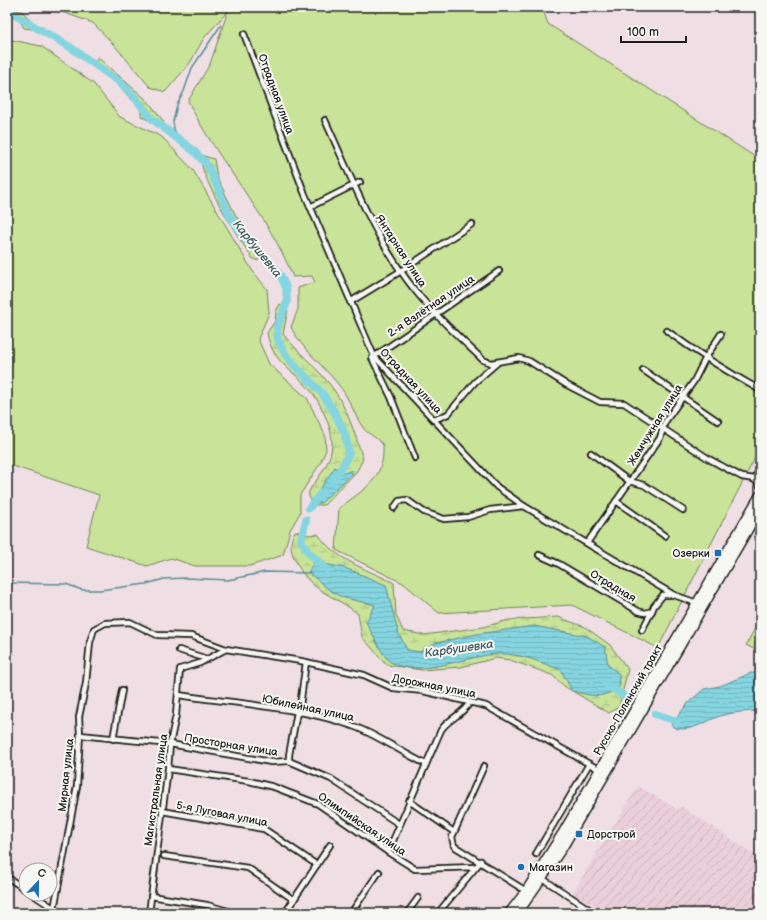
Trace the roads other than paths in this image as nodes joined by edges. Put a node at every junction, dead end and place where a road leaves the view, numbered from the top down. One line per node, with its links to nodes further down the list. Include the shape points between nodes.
1 (244, 34): 5 (street, Отрадная улица)
2 (325, 120): 4 (street, Янтарная улица)
3 (360, 182): 4 (street)
4 (354, 185): 5 (street); 7 (street, Янтарная улица, via 370,219)
5 (310, 207): 9 (street, Отрадная улица)
6 (472, 224): 7 (street)
7 (401, 271): 9 (street); 10 (street, Янтарная улица)
8 (499, 271): 10 (street, 2-я Взлётная улица)
9 (350, 302): 13 (street, Отрадная улица)
10 (436, 315): 13 (street, 2-я Взлётная улица); 15 (street, Янтарная улица, via 483,360)
11 (667, 331): 14 (street)
12 (721, 334): 14 (street, Жемчужная улица)
13 (374, 356): 19 (street, Отрадная улица); 23 (street, via 372,358 391,397)
14 (706, 357): 17 (street); 18 (street, Жемчужная улица)
15 (497, 363): 19 (street, via 475,382 448,414); 21 (street, via 519,358 529,361 600,402 624,403)
16 (643, 370): 18 (street)
17 (760, 390)
18 (683, 396): 20 (street); 21 (street, Жемчужная улица)
19 (434, 420): 30 (street, Отрадная улица, via 497,487)
20 (718, 421)
21 (663, 429): 25 (street, via 709,459 742,477); 26 (street, Жемчужная улица, via 660,438)
22 (591, 453): 26 (street)
23 (415, 458)
24 (760, 469): 25 (street)
25 (754, 480): 27 (street)
26 (629, 481): 29 (street, Жемчужная улица); 33 (street, via 644,485)
27 (760, 486)
28 (760, 495): 38 (main road, Русско-Полянский тракт)
29 (616, 502): 34 (street); 35 (street, Жемчужная улица)
30 (524, 506): 31 (street, via 444,519 424,512 407,500 399,501); 35 (street, Отрадная улица)
31 (394, 508)
32 (760, 509): 72 (main road, Русско-Полянский тракт)
33 (683, 510)
34 (665, 536)
35 (588, 543): 37 (street, Отрадная улица)
36 (539, 555): 39 (street, Отрадная, via 559,564 638,611)
37 (674, 595): 38 (street); 39 (street, via 663,595)
38 (697, 603): 58 (main road, Русско-Полянский тракт)
39 (652, 611): 40 (street)
40 (642, 630)
41 (90, 642): 42 (street, Дорожная улица, via 97,626 105,623 130,622 157,635 191,636); 50 (street, Мирная улица, via 79,717)
42 (226, 649): 44 (street); 45 (street, Дорожная улица)
43 (179, 650): 44 (street)
44 (207, 659): 47 (street, Магистральная улица, via 180,669)
45 (306, 662): 48 (street, Дорожная улица, via 364,675 393,688 423,691); 49 (street)
46 (122, 690): 51 (street)
47 (178, 695): 49 (street, Юбилейная улица); 52 (street, Магистральная улица)
48 (470, 702): 54 (street, via 462,713 441,730); 55 (street, Дорожная улица, via 486,706)
49 (298, 712): 53 (street); 54 (street, Юбилейная улица, via 356,727)
50 (80, 735): 51 (street, Просторная улица); 79 (street, Мирная улица, via 77,786)
51 (113, 739): 52 (street, Просторная улица)
52 (170, 744): 53 (street, Просторная улица, via 271,762); 57 (street, Магистральная улица)
53 (290, 761): 61 (street, via 331,779)
54 (426, 764): 59 (street)
55 (589, 764): 58 (street, Дорожная улица); 65 (street)
56 (484, 766): 62 (street)
57 (168, 769): 60 (street, Магистральная улица); 64 (street, Олимпийская улица, via 274,787 318,804)
58 (600, 770): 74 (main road, Русско-Полянский тракт)
59 (409, 801): 61 (street); 62 (street)
60 (162, 811): 68 (street, 5-я Луговая улица, via 264,829); 75 (street, Магистральная улица)
61 (399, 824): 64 (street)
62 (454, 832): 67 (street, via 454,846)
63 (330, 845): 68 (street)
64 (388, 852): 69 (street, Олимпийская улица, via 415,869)
65 (536, 854)
66 (164, 856): 77 (street, via 248,868)
67 (480, 861): 69 (street); 74 (street)
68 (317, 864): 77 (street)
69 (476, 866): 86 (street)
70 (379, 872): 84 (street)
71 (7, 877): 73 (street)
72 (543, 879): 88 (main road, Русско-Полянский тракт); 89 (street)
73 (18, 885)
74 (526, 891): 87 (main road, Русско-Полянский тракт)
75 (151, 896): 81 (street, Магистральная улица); 82 (street, via 207,905)
76 (418, 898): 85 (street)
77 (294, 900): 83 (street)
78 (44, 902): 79 (street)
79 (54, 909): 80 (street)
80 (61, 913)
81 (149, 913)
82 (236, 913)
83 (285, 913)
84 (351, 913)
85 (407, 913)
86 (438, 913)
87 (509, 913)
88 (518, 913)
89 (595, 913)

